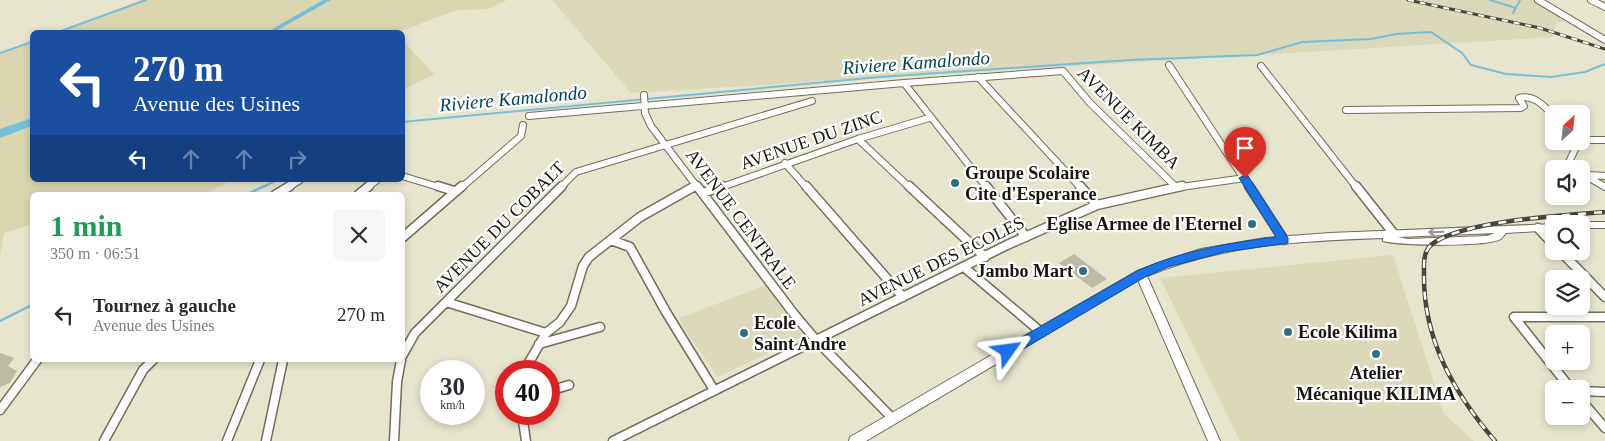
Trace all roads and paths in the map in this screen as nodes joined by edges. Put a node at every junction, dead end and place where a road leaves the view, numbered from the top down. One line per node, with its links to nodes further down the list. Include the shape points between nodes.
1 (1538, 0): 4 (street)
2 (1591, 0): 3 (street)
3 (1605, 7)
4 (1605, 40)
5 (1169, 64): 25 (street)
6 (1260, 66): 42 (street)
7 (978, 78): 8 (street); 30 (street, AVENUE KIMBA, via 1060,70 1090,104); 36 (street)
8 (904, 84): 11 (street); 15 (street)
9 (644, 95): 11 (street)
10 (812, 101): 20 (street, AVENUE DU COBALT)
11 (644, 107): 14 (street); 20 (street, AVENUE CENTRALE, via 651,126)
12 (1545, 108): 13 (street, via 1533,98 1524,96 1519,98 1524,106 1521,108)
13 (1346, 110)
14 (529, 116)
15 (929, 118): 17 (street, AVENUE DU ZINC); 46 (street)
16 (523, 125): 32 (street, via 521,136)
17 (858, 139): 21 (street, AVENUE DU ZINC); 49 (street)
18 (1590, 140): 19 (street)
19 (1605, 140)
20 (665, 144): 29 (street, AVENUE CENTRALE); 55 (street, AVENUE DU COBALT, via 572,174)
21 (784, 163): 35 (street, AVENUE DU ZINC); 54 (street)
22 (1590, 175): 23 (street)
23 (1605, 176)
24 (405, 177): 32 (street)
25 (1245, 178): 30 (street, AVENUE DES ECOLES); 48 (street)
26 (1590, 178): 31 (street)
27 (297, 182): 33 (street)
28 (374, 182): 34 (street)
29 (696, 186): 35 (street, AVENUE CENTRALE); 47 (street, via 650,208)
30 (1176, 187): 36 (street, AVENUE DES ECOLES)
31 (1605, 187)
32 (454, 191): 43 (street)
33 (280, 192)
34 (362, 192)
35 (703, 193): 60 (street, AVENUE CENTRALE)
36 (1097, 205): 46 (street, AVENUE DES ECOLES)
37 (1605, 225): 38 (street)
38 (1590, 226)
39 (1538, 228): 40 (street); 41 (street); 45 (street)
40 (1545, 228)
41 (1502, 230): 42 (street, one-way to 42); 44 (street, via 1498,236 1487,239 1430,242)
42 (1394, 234): 44 (street)
43 (405, 235)
44 (1368, 235): 48 (street)
45 (1545, 235)
46 (1026, 237): 49 (street, AVENUE DES ECOLES)
47 (611, 240): 59 (street, via 586,262 571,306 560,322); 72 (street, via 630,247)
48 (1284, 240): 52 (street, via 1198,254)
49 (985, 257): 51 (street, AVENUE DES ECOLES)
50 (1569, 260): 53 (street)
51 (964, 268): 54 (street, AVENUE DES ECOLES); 58 (street)
52 (1141, 274): 58 (street); 87 (street)
53 (1605, 296)
54 (903, 297): 60 (street, AVENUE DES ECOLES)
55 (446, 302): 59 (street); 62 (street, AVENUE DU COBALT, via 415,333)
56 (1605, 317): 69 (street, via 1514,318)
57 (600, 327): 61 (street)
58 (1041, 332): 77 (street)
59 (546, 333): 61 (street)
60 (816, 340): 72 (street, AVENUE DES ECOLES); 77 (street, AVENUE CENTRALE)
61 (539, 344): 63 (street)
62 (405, 351)
63 (530, 360)
64 (36, 362): 75 (street)
65 (151, 362): 80 (street, via 143,370)
66 (259, 362): 81 (street)
67 (283, 362): 82 (street)
68 (402, 362): 83 (street, via 397,382)
69 (1564, 380)
70 (569, 385): 71 (street)
71 (560, 388)
72 (714, 390): 85 (street, AVENUE DES ECOLES)
73 (1590, 392): 74 (street)
74 (1605, 392)
75 (0, 410)
76 (1590, 410): 79 (street)
77 (893, 420): 86 (street)
78 (524, 425): 84 (street)
79 (1605, 428)
80 (104, 441)
81 (227, 441)
82 (266, 441)
83 (394, 441)
84 (526, 441)
85 (613, 441)
86 (854, 441)
87 (1214, 441)

